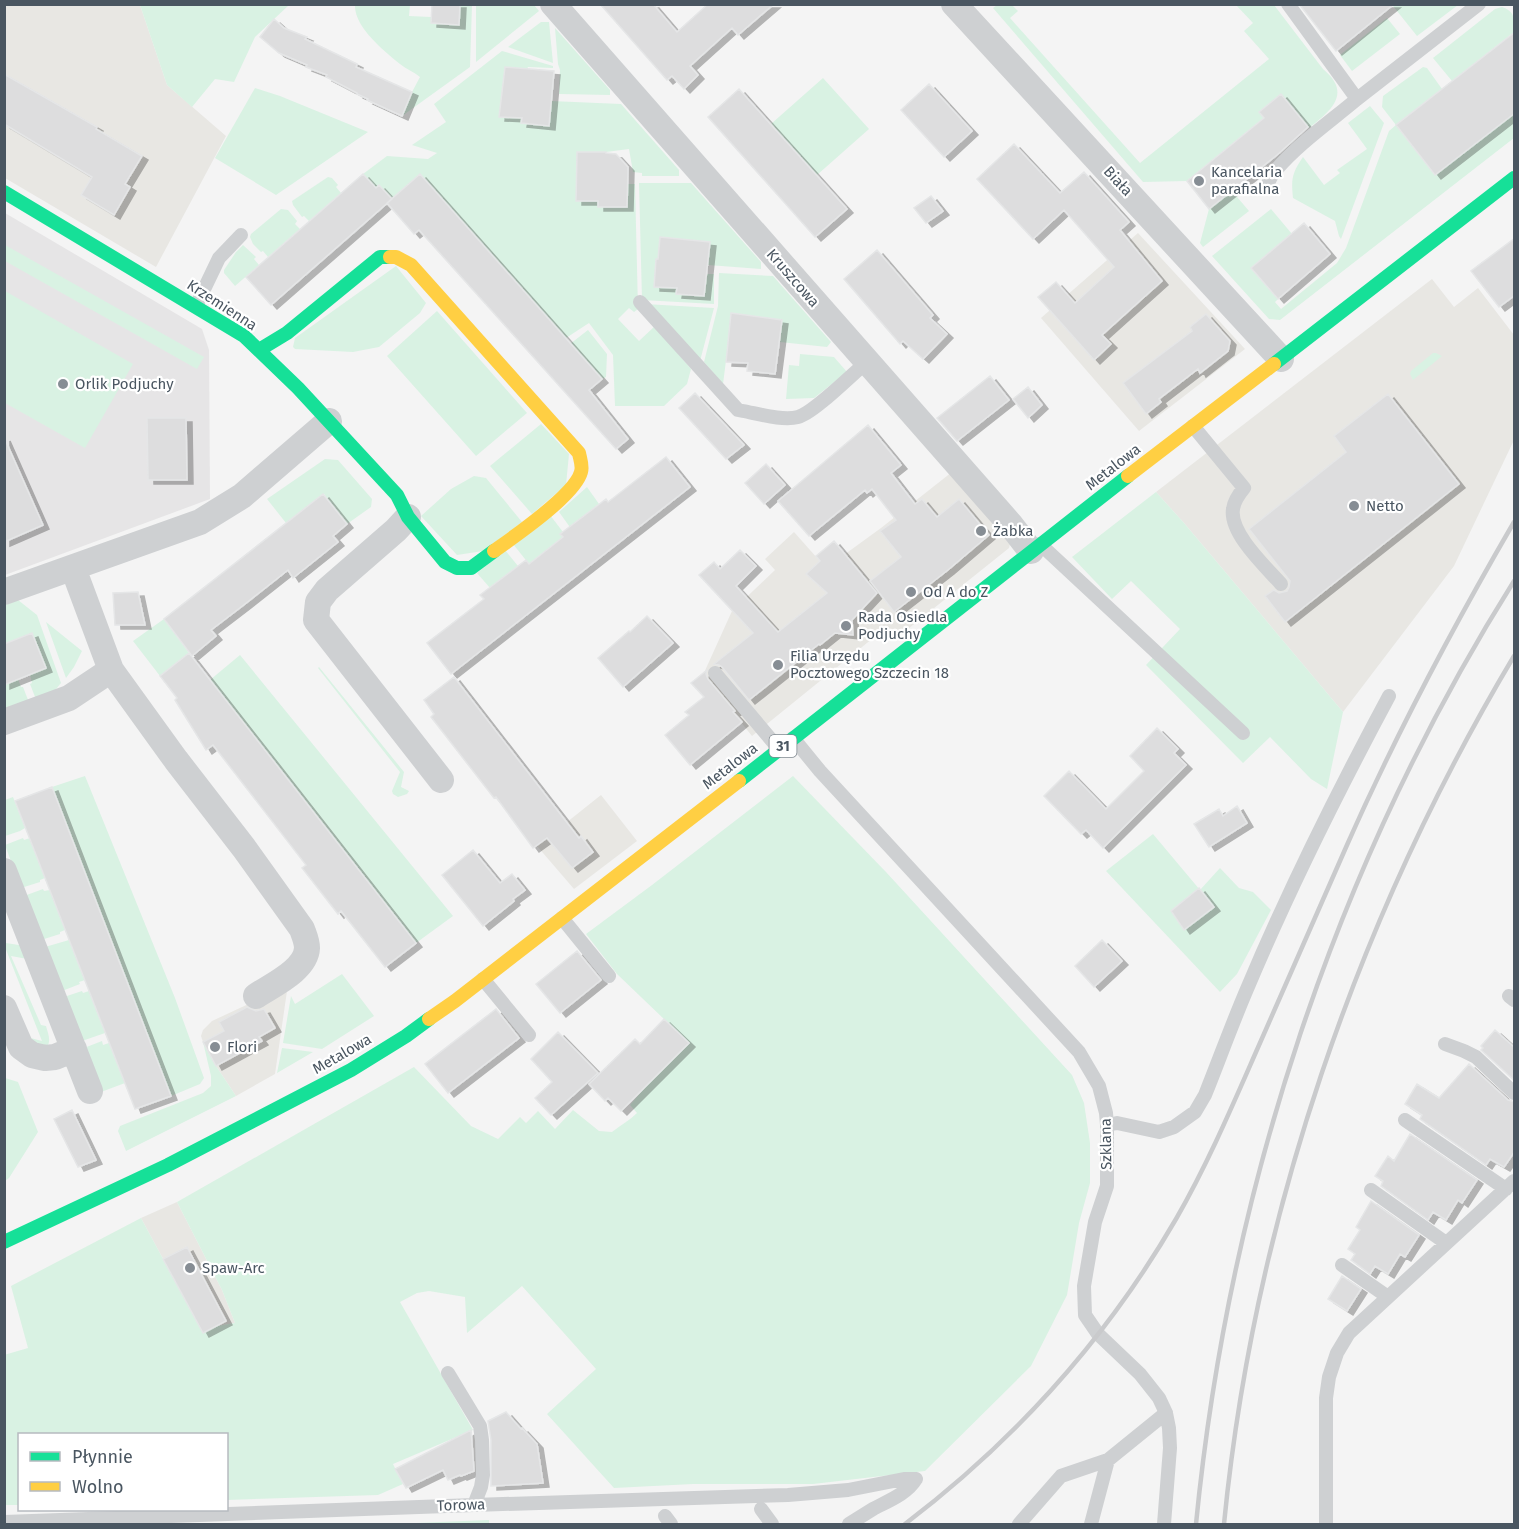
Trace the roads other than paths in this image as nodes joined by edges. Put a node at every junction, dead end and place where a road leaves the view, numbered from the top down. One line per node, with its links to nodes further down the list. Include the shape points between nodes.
1 (1288, 4): 5 (lane)
2 (1479, 4): 5 (lane)
3 (559, 7): 14 (street, Kruszcowa)
4 (964, 8): 13 (street, Biała)
5 (1357, 99): 7 (lane, via 1276,170)
6 (1515, 178): 13 (main road, Metalowa / 31)
7 (1267, 187)
8 (4, 192): 11 (main road, Krzemienna)
9 (241, 235): 11 (lane, via 219,258)
10 (640, 302): 14 (lane, via 738,410 799,417)
11 (196, 306): 12 (main road, Krzemienna)
12 (260, 350): 15 (main road, Krzemienna); 17 (main road, Krzemienna, via 287,333 380,257 396,257 411,265 579,453 581,471 576,483 551,508 471,568 457,568 445,562)
13 (1281, 359): 16 (main road, Metalowa / 31)
14 (867, 362): 18 (street, Kruszcowa, via 1010,524)
15 (329, 421): 17 (main road, Krzemienna, via 397,495); 19 (street, via 242,496 200,522)
16 (1193, 426): 18 (main road, Metalowa / 31); 20 (lane, via 1244,488 1233,509 1233,520 1249,548)
17 (408, 517): 29 (street, via 327,590 318,602 316,620)
18 (1036, 548): 26 (lane); 27 (main road, Metalowa / 31)
19 (73, 568): 21 (street); 22 (street)
20 (1281, 584)
21 (4, 592)
22 (111, 670): 25 (street, via 69,698); 34 (street, via 302,929 307,950 300,965)
23 (715, 673): 28 (lane)
24 (1389, 696): 42 (lane, via 1285,903 1195,1112 1159,1132 1117,1123)
25 (4, 722)
26 (1243, 733)
27 (793, 738): 28 (main road, Metalowa / 31); 42 (lane, Szklana, via 1079,1052 1099,1086)
28 (779, 749): 31 (main road, Metalowa / 31)
29 (441, 780)
30 (4, 871): 38 (street)
31 (562, 918): 32 (lane); 33 (main road, Metalowa / 31)
32 (609, 976)
33 (483, 979): 36 (lane); 45 (main road, Metalowa / 31, via 406,1036 351,1070 168,1165)
34 (256, 996)
35 (4, 1008): 38 (street, via 21,1047 32,1055 55,1057)
36 (529, 1035)
37 (1445, 1044): 40 (lane, via 1476,1057)
38 (74, 1049): 39 (street)
39 (90, 1091)
40 (1515, 1093)
41 (1405, 1120): 43 (lane)
42 (1107, 1125): 50 (lane, Szklana, via 1107,1186 1091,1243 1084,1286 1085,1315 1098,1334 1140,1374)
43 (1510, 1185): 46 (lane)
44 (1371, 1190): 46 (lane)
45 (4, 1242)
46 (1446, 1243): 48 (lane)
47 (1342, 1265): 48 (lane)
48 (1388, 1297): 61 (lane, via 1349,1333 1329,1377)
49 (448, 1373): 52 (lane, via 480,1426 483,1475)
50 (1166, 1413): 51 (lane); 60 (lane, Szklana, via 1170,1448)
51 (1108, 1460): 58 (lane, via 1061,1476); 59 (lane)
52 (474, 1504): 55 (lane, Torowa); 57 (lane, Torowa, via 788,1495 916,1479 904,1492)
53 (761, 1509): 56 (lane)
54 (4, 1522): 55 (lane, Torowa)
55 (143, 1522)
56 (772, 1524)
57 (849, 1524)
58 (1018, 1524)
59 (1091, 1524)
60 (1164, 1524)
61 (1326, 1524)

